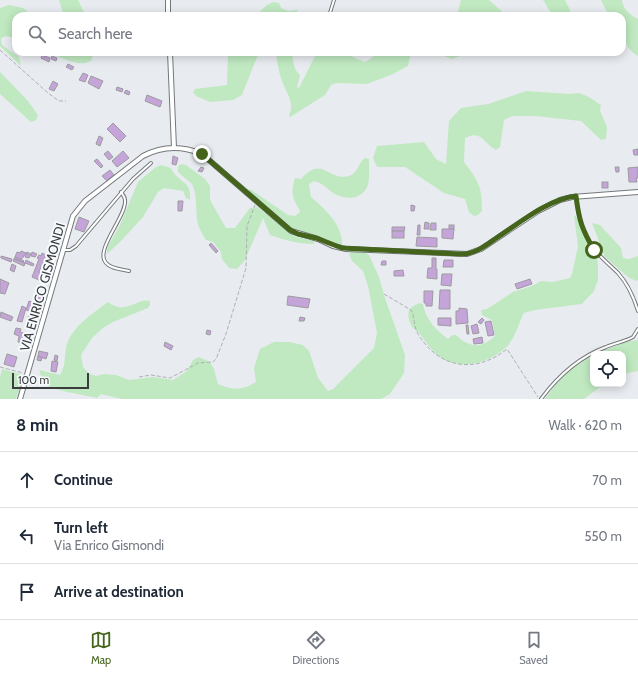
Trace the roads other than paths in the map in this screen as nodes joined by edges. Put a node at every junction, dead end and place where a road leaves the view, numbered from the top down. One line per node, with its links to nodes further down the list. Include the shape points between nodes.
1 (168, 0): 3 (street)
2 (334, 0): 4 (lane)
3 (168, 12)
4 (330, 12)
5 (170, 56): 6 (street)
6 (174, 148): 10 (street, VIA ENRICO GISMONDI, via 202,154 293,232 340,248 462,254 472,252 538,211 557,201); 11 (street, VIA ENRICO GISMONDI, via 153,151 143,156 85,201 70,221)
7 (151, 164): 8 (lane)
8 (121, 192): 11 (lane, via 76,246 70,250); 12 (lane, via 125,198 124,208 103,256 106,263 114,268)
9 (638, 192): 10 (street, VIA ENRICO GISMONDI)
10 (576, 196): 13 (lane, via 583,231 594,250 619,274)
11 (63, 250): 15 (street, VIA ENRICO GISMONDI)
12 (129, 271)
13 (638, 311)
14 (638, 329): 16 (lane, via 633,337 601,349 575,364 552,383)
15 (20, 399)
16 (540, 399)

